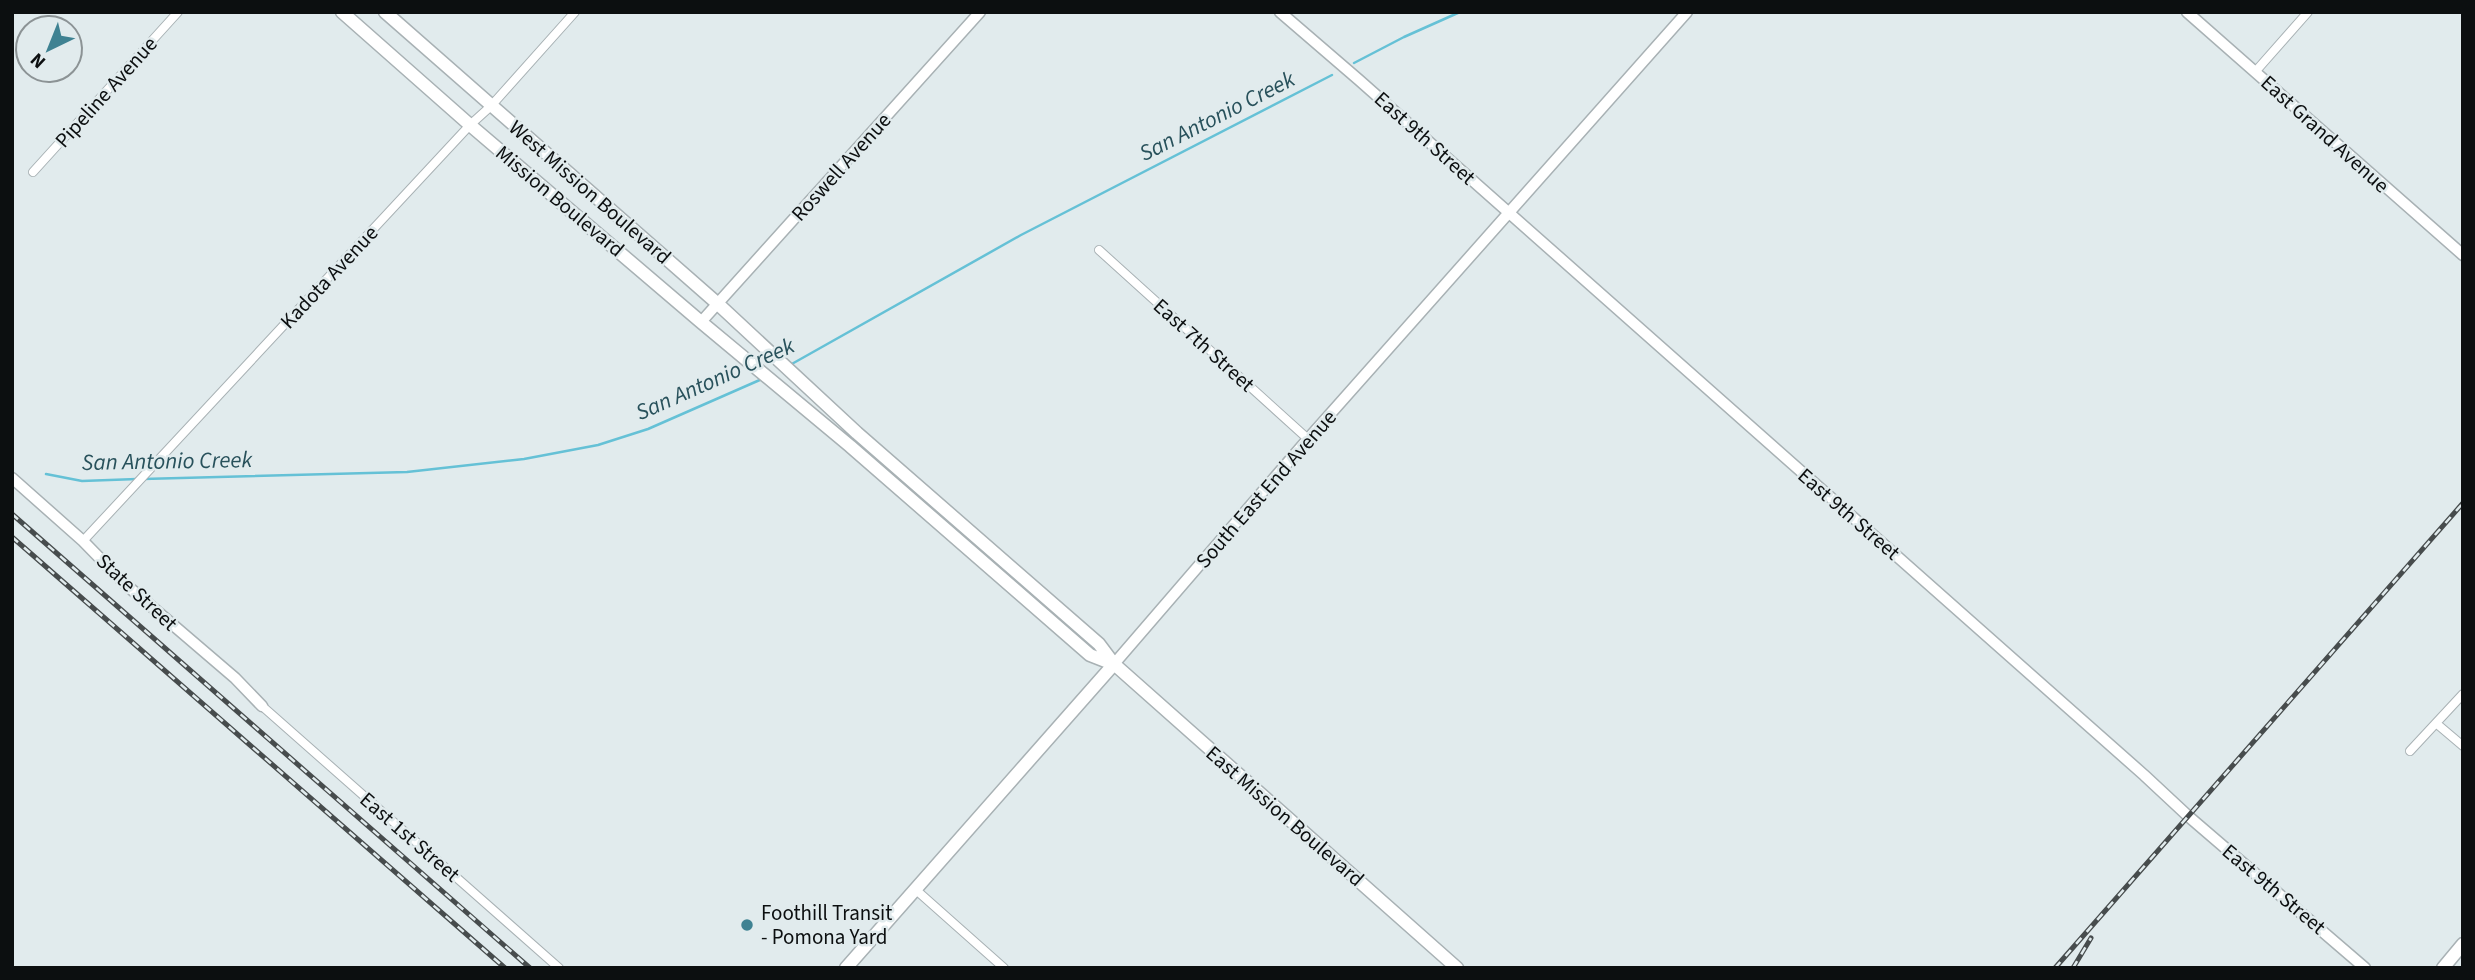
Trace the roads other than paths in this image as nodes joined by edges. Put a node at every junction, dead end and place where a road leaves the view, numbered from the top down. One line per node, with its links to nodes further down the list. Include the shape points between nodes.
1 (178, 12): 13 (street, Pipeline Avenue)
2 (342, 12): 12 (main road, Mission Boulevard)
3 (385, 12): 11 (main road, West Mission Boulevard)
4 (575, 12): 11 (street, Kadota Avenue)
5 (980, 12): 17 (street, Roswell Avenue)
6 (1280, 12): 14 (street, East 9th Street)
7 (1687, 12): 14 (street, South East End Avenue)
8 (2187, 12): 10 (street, East Grand Avenue)
9 (2308, 12): 10 (street)
10 (2255, 72): 16 (street, East Grand Avenue)
11 (491, 106): 12 (street, Kadota Avenue); 17 (main road, West Mission Boulevard)
12 (470, 125): 18 (main road, Mission Boulevard); 23 (street, Kadota Avenue)
13 (33, 172)
14 (1508, 213): 21 (street, South East End Avenue); 36 (street, East 9th Street)
15 (1099, 250): 21 (street, East 7th Street)
16 (2463, 256)
17 (718, 304): 18 (street, Roswell Avenue); 19 (main road, West Mission Boulevard)
18 (701, 322): 20 (main road, Mission Boulevard)
19 (794, 373): 24 (main road, East Mission Boulevard, via 1099,643)
20 (780, 387): 24 (main road, East Mission Boulevard, via 1090,655)
21 (1308, 439): 24 (street, South East End Avenue)
22 (12, 478): 23 (street, State Street)
23 (83, 541): 26 (street, State Street)
24 (1114, 664): 30 (main road, South East End Avenue); 35 (main road, East Mission Boulevard)
25 (2463, 694): 27 (street)
26 (262, 706): 32 (street, East 1st Street)
27 (2437, 724): 28 (street); 29 (street)
28 (2463, 746)
29 (2410, 751)
30 (915, 889): 33 (main road, South East End Avenue); 34 (street)
31 (2463, 944): 37 (main road)
32 (559, 968)
33 (846, 968)
34 (1004, 968)
35 (1457, 968)
36 (2365, 968)
37 (2442, 968)

